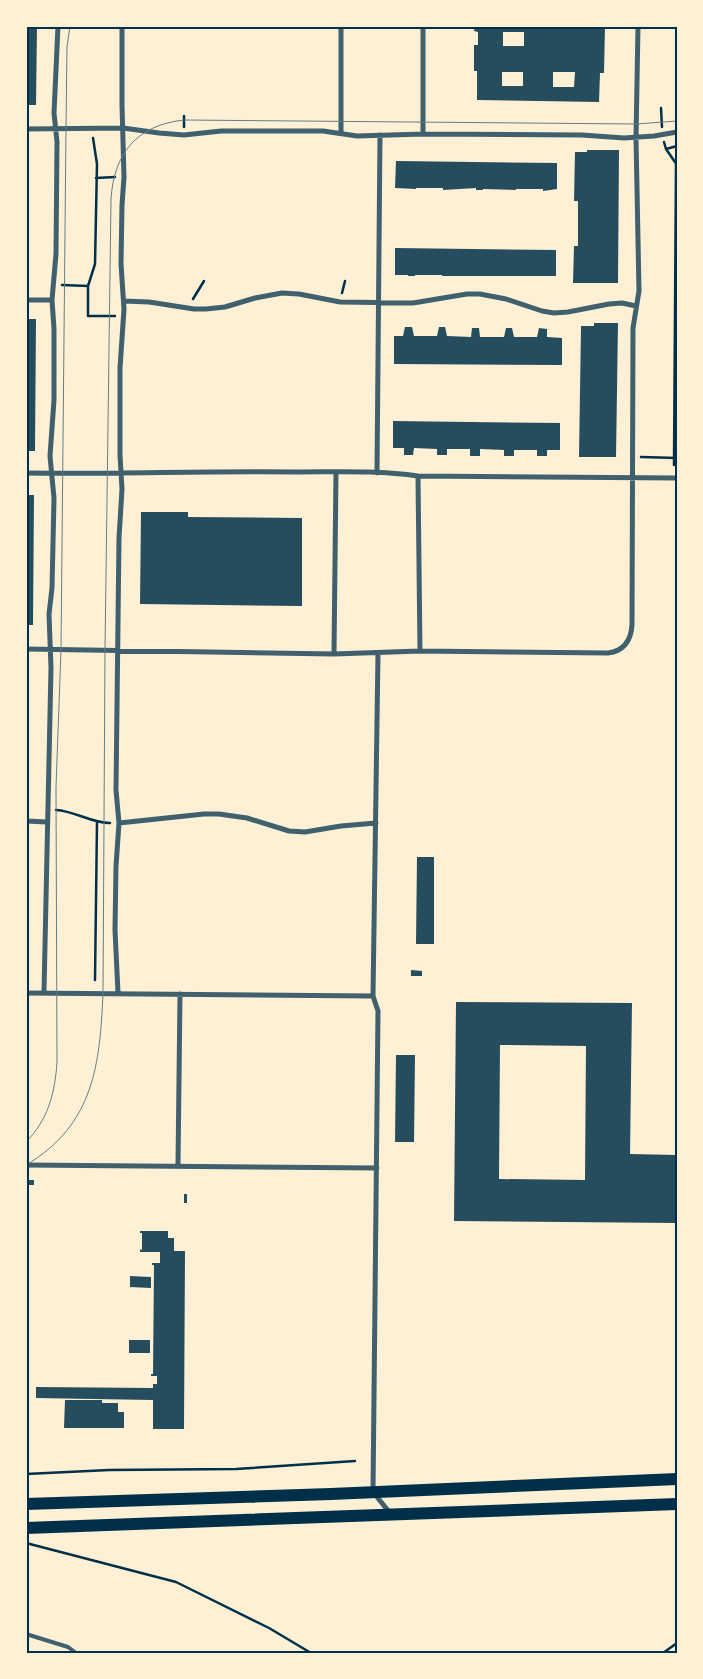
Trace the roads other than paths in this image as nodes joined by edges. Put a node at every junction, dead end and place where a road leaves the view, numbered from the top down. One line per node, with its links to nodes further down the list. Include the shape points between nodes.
1 (58, 26): 6 (street)
2 (122, 26): 7 (street)
3 (341, 26): 10 (street)
4 (423, 26): 11 (street)
5 (638, 26): 13 (street)
6 (55, 128): 7 (street); 8 (street); 15 (street, via 56,254)
7 (123, 128): 10 (street, via 184,135 228,131); 16 (street, via 121,264)
8 (26, 129)
9 (677, 132): 13 (street)
10 (341, 133): 12 (street)
11 (423, 134): 12 (street); 13 (street)
12 (380, 135): 17 (street)
13 (636, 138): 18 (street, via 639,291)
14 (26, 300): 15 (street)
15 (52, 300): 22 (street, via 54,400)
16 (124, 301): 17 (street, via 206,309 282,293 340,302); 19 (street, via 120,368)
17 (378, 302): 18 (street, via 413,303 480,294 554,313 609,304); 23 (street)
18 (636, 306): 25 (street)
19 (121, 472): 20 (street); 22 (street); 29 (street)
20 (336, 472): 23 (street); 32 (street)
21 (26, 473): 22 (street)
22 (51, 473): 28 (street, via 54,498)
23 (377, 473): 24 (street)
24 (418, 476): 25 (street); 30 (street)
25 (632, 478): 26 (street); 30 (street, via 632,625 625,645 608,653)
26 (677, 478)
27 (26, 649): 28 (street)
28 (50, 650): 29 (street); 34 (street)
29 (119, 650): 32 (street); 35 (street, via 116,796)
30 (420, 651): 31 (street)
31 (378, 653): 32 (street); 36 (street)
32 (334, 654)
33 (26, 822): 34 (street)
34 (47, 822): 37 (street)
35 (120, 823): 36 (street, via 204,814 247,818 289,831 306,832); 39 (street, via 115,922)
36 (376, 823): 41 (street)
37 (44, 992): 38 (street); 39 (street)
38 (26, 993)
39 (118, 993): 40 (street)
40 (180, 994): 41 (street); 43 (street)
41 (373, 996): 44 (street, via 378,1011)
42 (26, 1165): 43 (street)
43 (178, 1165): 44 (street)
44 (377, 1168): 46 (street)
45 (677, 1480): 46 (main road)
46 (373, 1492): 47 (main road); 49 (street)
47 (26, 1504)
48 (677, 1504): 49 (main road)
49 (391, 1514): 50 (main road)
50 (26, 1528)
51 (26, 1634): 52 (lane, via 68,1647)
52 (76, 1653)

